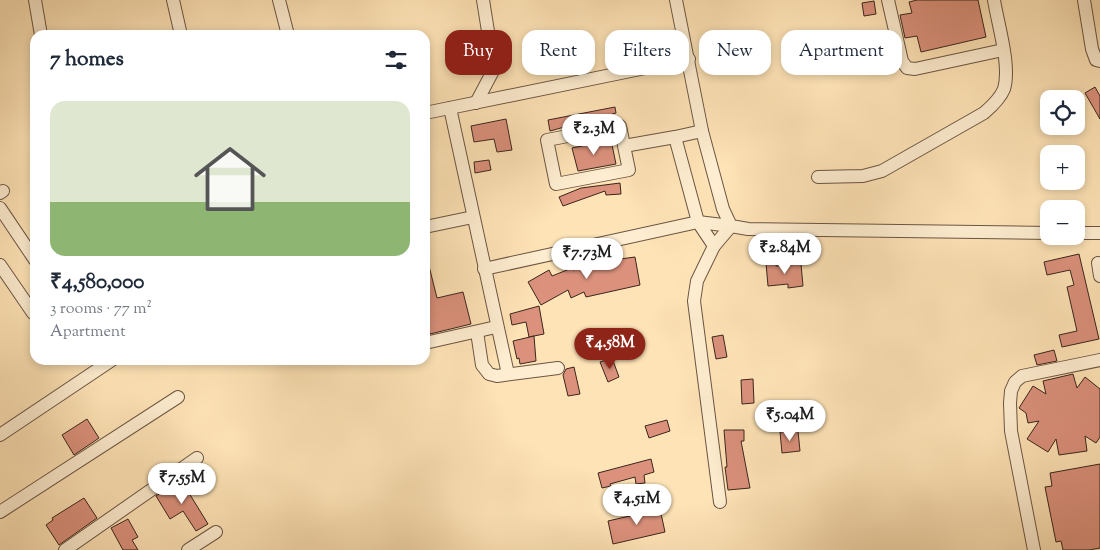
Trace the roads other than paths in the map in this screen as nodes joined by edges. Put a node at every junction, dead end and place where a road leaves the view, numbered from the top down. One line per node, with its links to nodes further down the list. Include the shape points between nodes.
1 (35, 0): 9 (street)
2 (173, 0): 10 (street)
3 (280, 0): 11 (street)
4 (484, 0): 17 (street, via 494,69)
5 (676, 0): 12 (street)
6 (888, 0): 13 (street, via 902,61 907,68)
7 (994, 0): 13 (street)
8 (1084, 0): 15 (street, via 1092,49 1096,60)
9 (41, 30)
10 (180, 30)
11 (287, 30)
12 (683, 30)
13 (1003, 50): 23 (street, via 1004,90 984,113 882,171 862,176)
14 (689, 58): 20 (street)
15 (1100, 60)
16 (609, 75): 17 (street)
17 (476, 103): 18 (street)
18 (450, 108): 19 (street); 25 (street)
19 (430, 112)
20 (702, 130): 21 (street); 28 (street, via 723,209)
21 (675, 137): 22 (street); 26 (street)
22 (624, 146): 22 (street, via 629,170 556,184 547,140 620,126)
23 (818, 177)
24 (0, 208): 33 (street)
25 (473, 217): 27 (street); 35 (street)
26 (698, 222): 28 (street); 32 (street); 35 (street)
27 (430, 226)
28 (731, 226): 29 (street, via 748,229); 32 (street)
29 (1040, 233)
30 (1085, 233): 31 (street)
31 (1100, 234)
32 (714, 246): 47 (street, via 697,281 694,301)
33 (30, 253)
34 (1, 269): 36 (street)
35 (484, 269): 37 (street)
36 (30, 309)
37 (496, 327): 38 (street); 43 (street)
38 (477, 332): 39 (street); 43 (street, via 486,372 493,376)
39 (430, 342)
40 (1100, 360): 52 (street, via 1022,376 1011,391 1011,431)
41 (105, 365): 45 (street)
42 (558, 368): 43 (street)
43 (508, 374)
44 (178, 397): 48 (street)
45 (0, 435)
46 (196, 458): 50 (street)
47 (720, 502)
48 (0, 512)
49 (216, 532): 51 (street)
50 (65, 550)
51 (188, 550)
52 (1034, 550)

